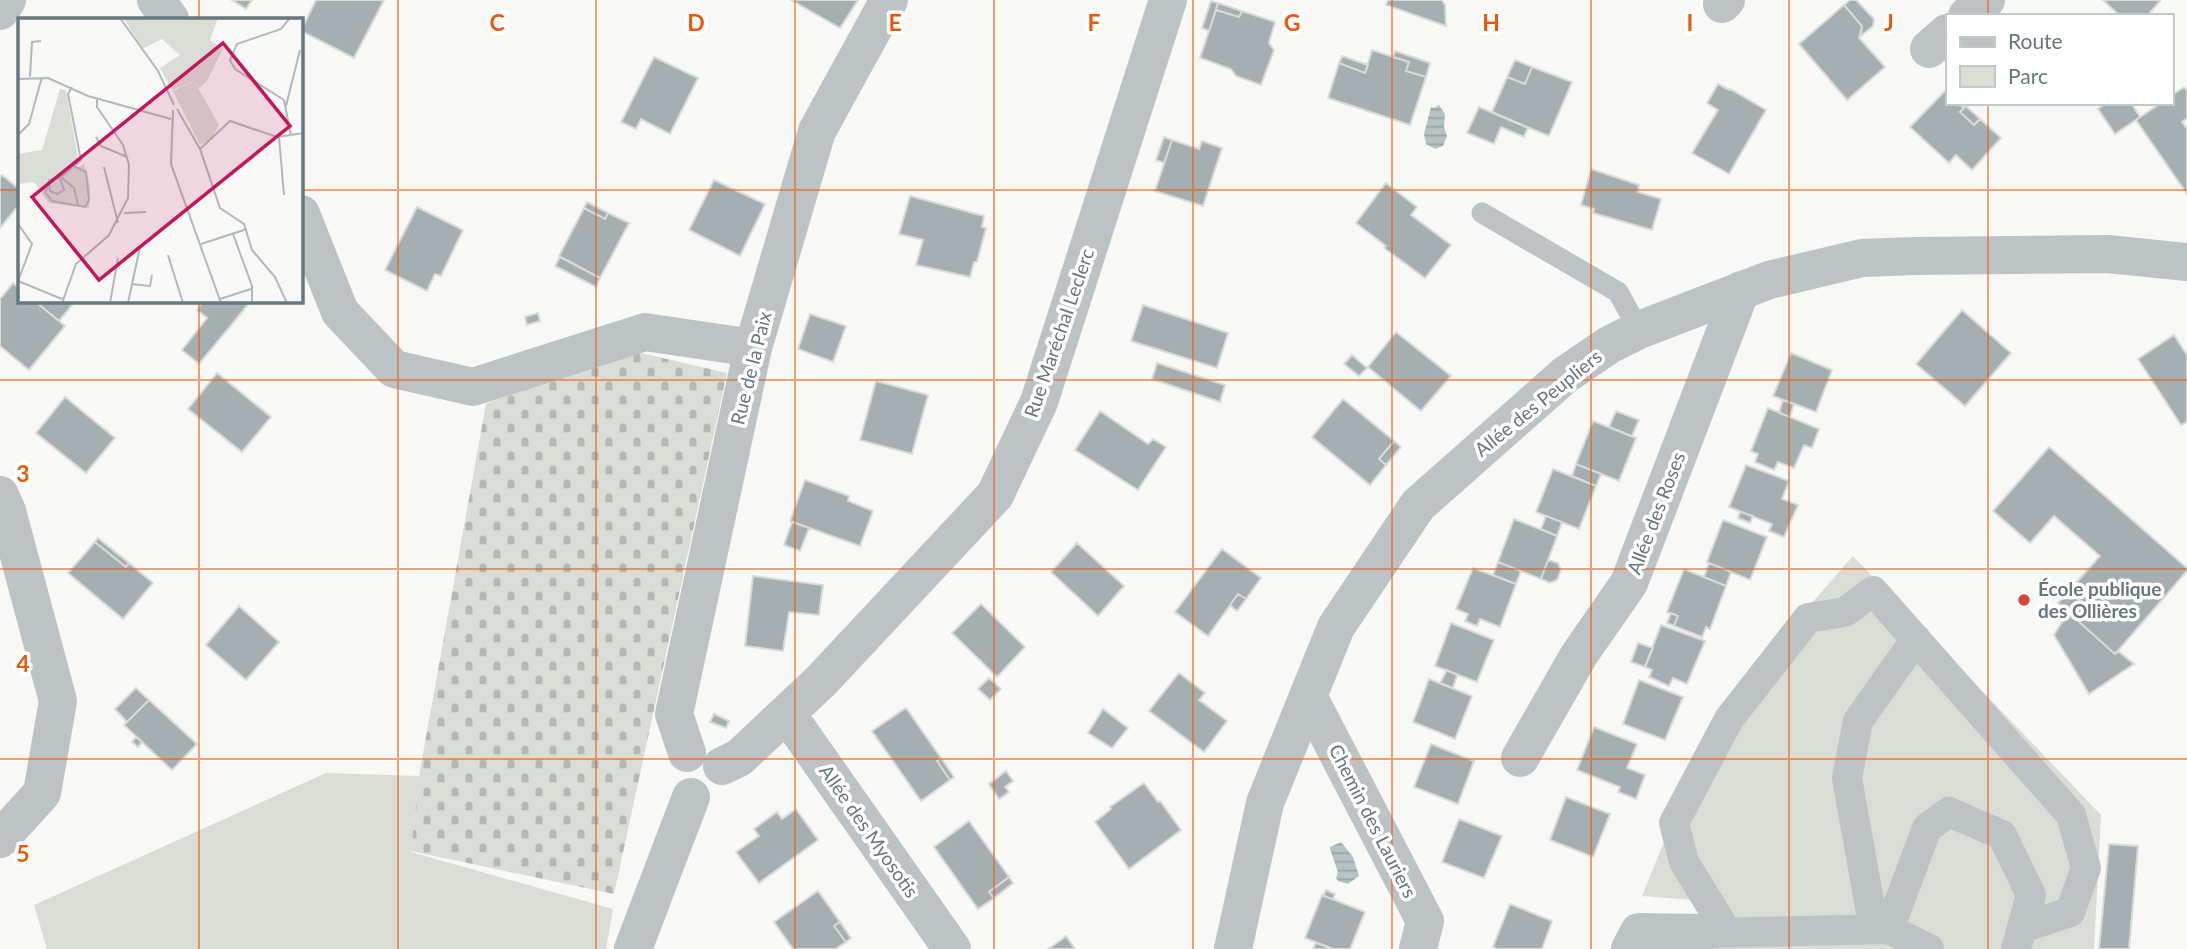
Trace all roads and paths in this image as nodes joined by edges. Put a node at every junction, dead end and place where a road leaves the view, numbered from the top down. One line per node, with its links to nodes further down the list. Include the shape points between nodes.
1 (6, 0): 6 (street)
2 (156, 0): 8 (street)
3 (889, 0): 14 (street, Rue de la Paix, via 817,131)
4 (1168, 0): 18 (street, Rue Maréchal Leclerc, via 1039,402 995,495)
5 (1986, 0): 7 (street)
6 (0, 11)
7 (1969, 14)
8 (169, 18)
9 (1482, 213): 13 (lane, via 1618,292)
10 (303, 219): 14 (street, via 340,312 394,369 473,387 645,332)
11 (2187, 262): 12 (street, Allée des Peupliers, via 2108,254 1862,258)
12 (1741, 290): 13 (street, Allée des Peupliers); 20 (street, Allée des Roses, via 1629,583 1579,654)
13 (1639, 330): 17 (street, Allée des Peupliers, via 1565,375 1418,505 1336,627)
14 (753, 348): 19 (street, Rue de la Paix, via 674,714)
15 (0, 495): 23 (street, via 58,701 42,793)
16 (1916, 639): 24 (street, via 1858,720 1847,778); 25 (street, via 1873,591 1845,612 1808,618 1729,719 1674,823 1684,862); 26 (street, via 2071,815 2085,868 2070,912)
17 (1308, 696): 29 (street, Allée des Peupliers, via 1265,803); 30 (street, Chemin des Lauriers, via 1425,921)
18 (787, 714): 21 (street, Rue Maréchal Leclerc, via 739,758); 28 (street, Allée des Myosotis)
19 (687, 753): 21 (street, via 708,751); 22 (street, via 676,771 682,790)
20 (1520, 758)
21 (723, 766): 22 (street, via 721,787 702,799)
22 (691, 797): 27 (street)
23 (0, 839)
24 (1882, 929): 25 (street); 26 (street, via 1927,828 1949,812 2002,835 2031,895); 32 (street)
25 (1715, 932): 31 (street, via 1639,932)
26 (2019, 939)
27 (634, 949)
28 (952, 949)
29 (1233, 949)
30 (1418, 949)
31 (1630, 949)
32 (1929, 949)

